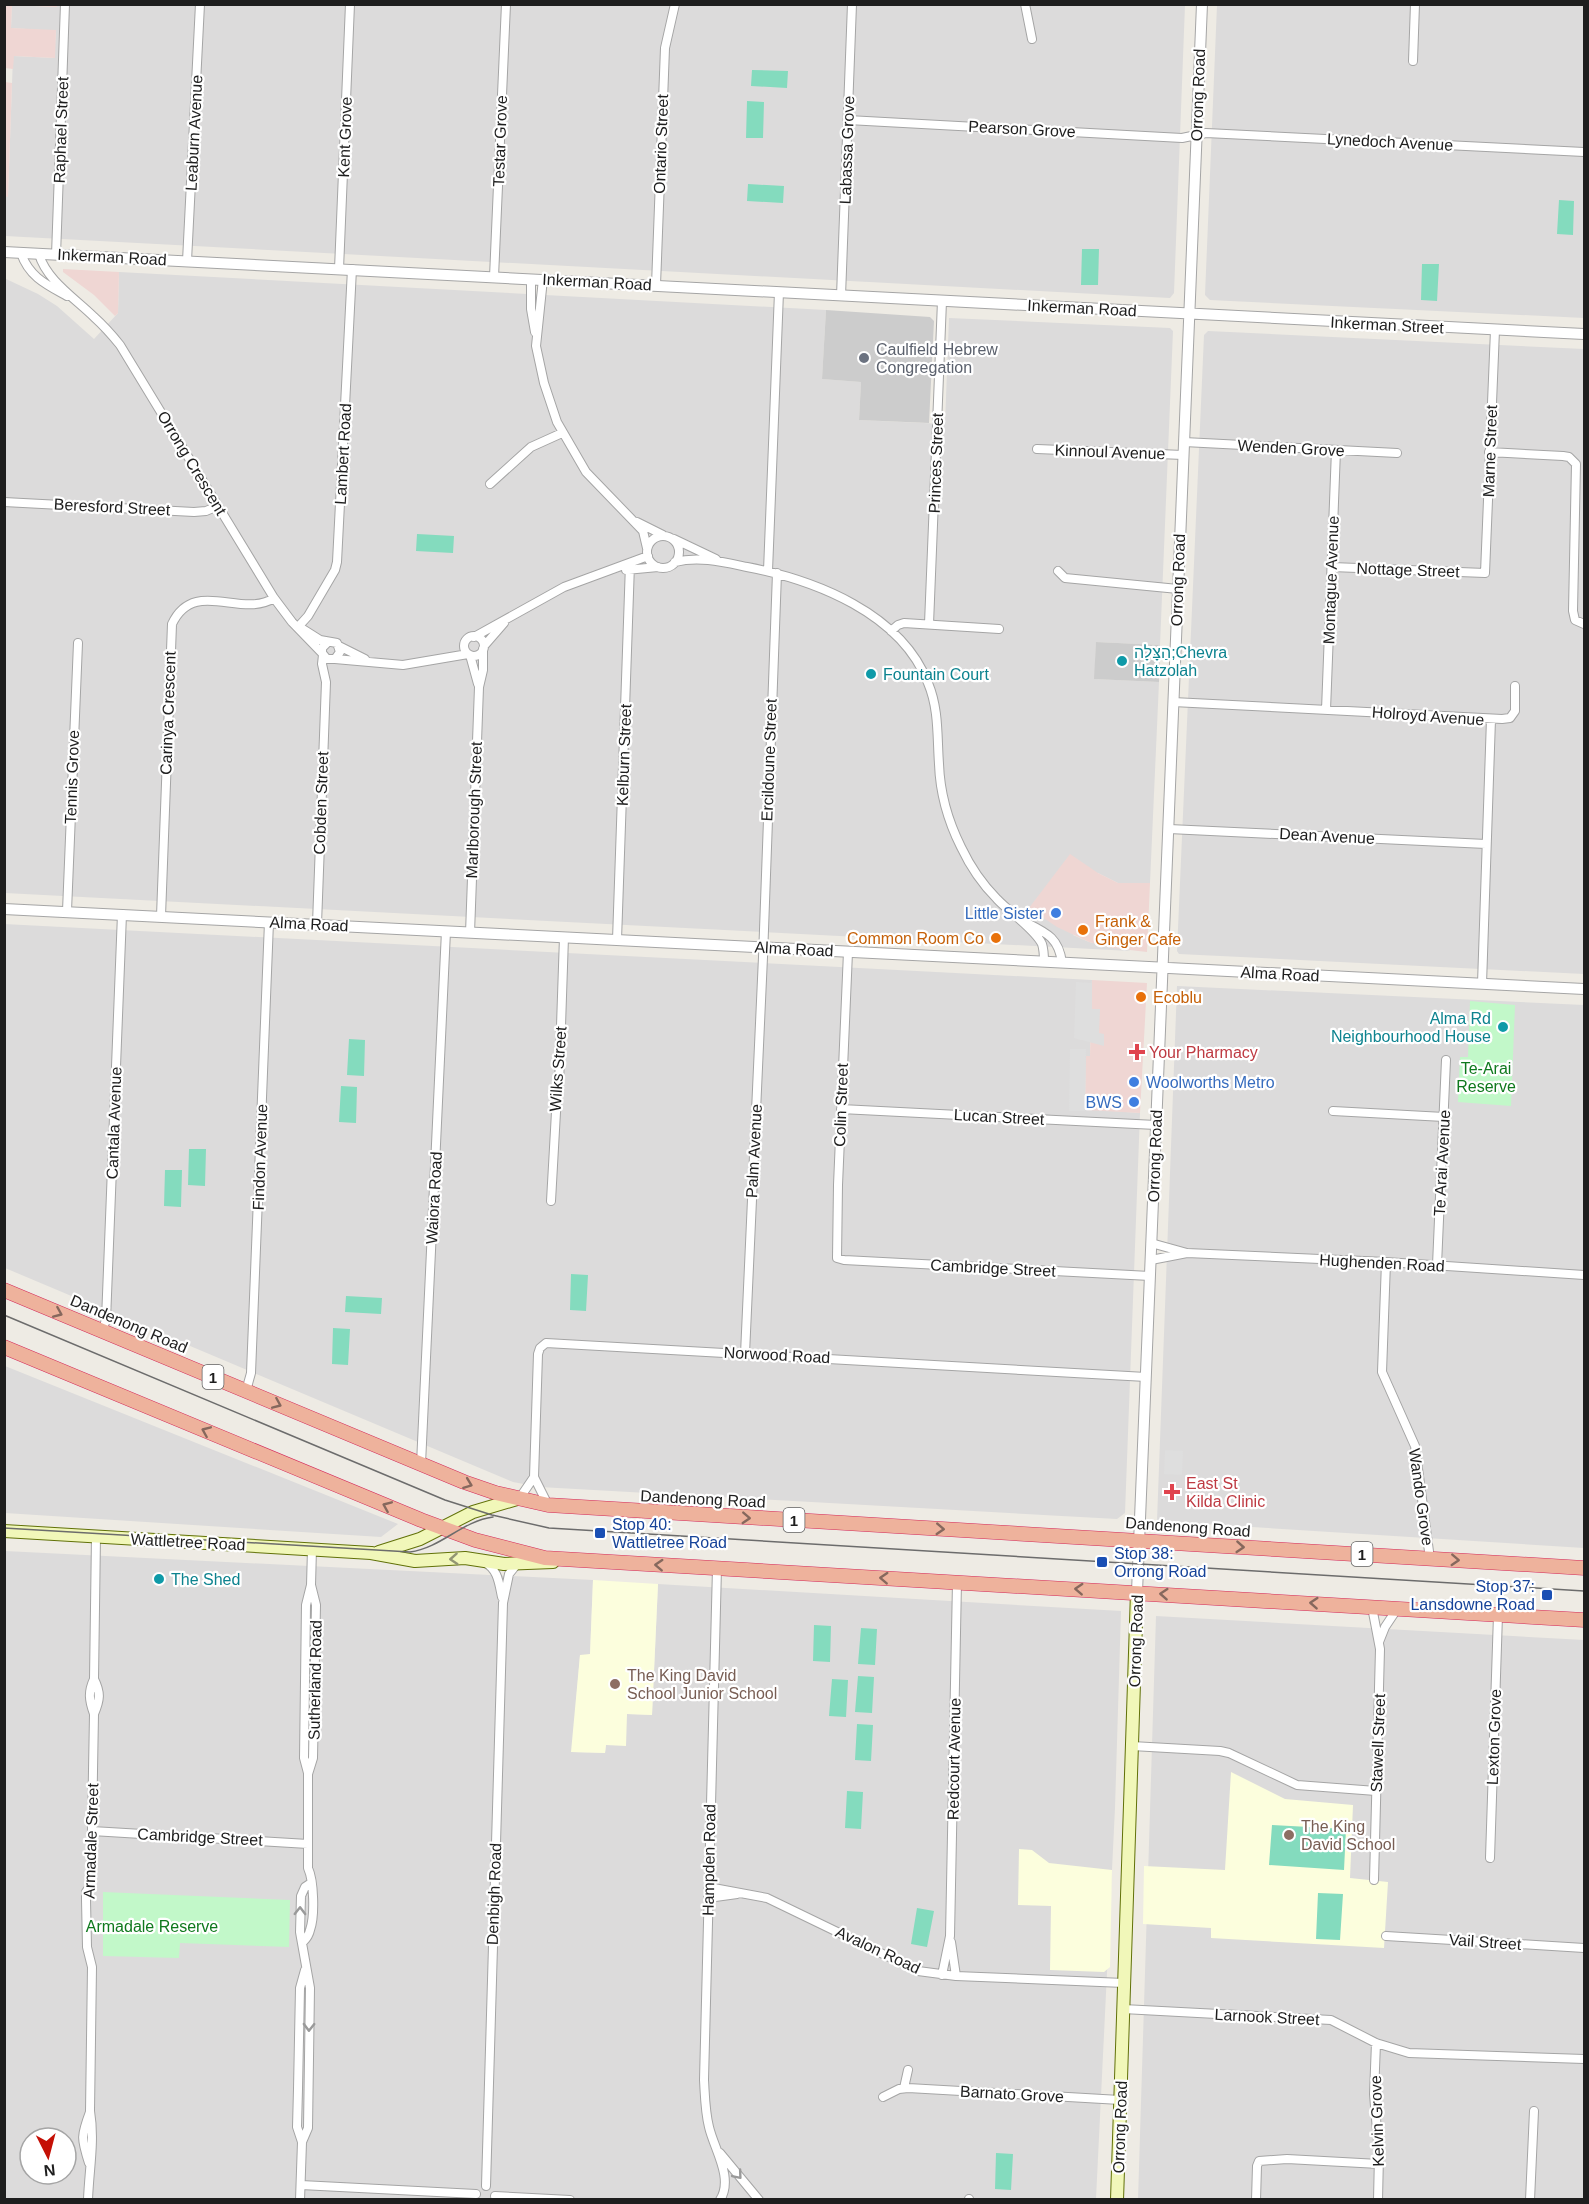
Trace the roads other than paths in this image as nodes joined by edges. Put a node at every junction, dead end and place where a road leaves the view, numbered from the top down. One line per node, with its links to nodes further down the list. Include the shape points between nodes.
1 (65, 4): 18 (street, Raphael Street)
2 (200, 4): 19 (street, Leaburn Avenue)
3 (350, 4): 20 (street, Kent Grove)
4 (506, 4): 22 (street, Testar Grove)
5 (675, 4): 25 (street, Ontario Street, via 665,48)
6 (852, 4): 12 (street, Labassa Grove)
7 (1025, 4): 10 (street)
8 (1202, 4): 13 (street, Orrong Road)
9 (1415, 4): 11 (street)
10 (1032, 39)
11 (1413, 61)
12 (848, 120): 13 (street, Pearson Grove); 27 (street, Labassa Grove)
13 (1196, 136): 14 (street, Lynedoch Avenue, via 1206,133); 30 (street, Orrong Road)
14 (1584, 152)
15 (4, 252): 16 (street, Inkerman Road)
16 (21, 253): 17 (street, Inkerman Road); 29 (street, Orrong Crescent, via 37,279)
17 (39, 254): 18 (street, Inkerman Road); 29 (street, Orrong Crescent, via 46,270)
18 (56, 255): 19 (street, Inkerman Road)
19 (187, 261): 20 (street, Inkerman Road)
20 (339, 268): 21 (street, Inkerman Road)
21 (352, 269): 22 (street, Inkerman Road); 61 (street, Lambert Road, via 337,562 308,616)
22 (494, 277): 23 (street, Inkerman Road)
23 (531, 279): 24 (street, Inkerman Road); 33 (street)
24 (543, 279): 25 (street, Inkerman Road); 33 (street)
25 (656, 285): 26 (street, Inkerman Road)
26 (779, 292): 27 (street, Inkerman Road); 54 (street, Ercildoune Street)
27 (842, 296): 28 (street, Inkerman Road)
28 (942, 301): 30 (street, Inkerman Road); 59 (street, Princes Street)
29 (81, 304): 43 (street, Orrong Crescent, via 124,351)
30 (1189, 315): 31 (street, Inkerman Street); 35 (street, Orrong Road)
31 (1495, 330): 32 (street, Inkerman Street); 38 (street, Marne Street)
32 (1584, 334)
33 (536, 335): 34 (street, via 538,362)
34 (562, 433): 41 (street, via 531,447); 44 (street, via 586,472)
35 (1184, 442): 37 (street, Wenden Grove); 40 (street, Orrong Road)
36 (1037, 449): 40 (street, Kinnoul Avenue)
37 (1336, 450): 39 (street, Wenden Grove); 52 (street, Montague Avenue)
38 (1489, 452): 55 (street, Marne Street); 60 (street, via 1563,456 1576,464 1573,611 1575,620)
39 (1397, 453)
40 (1183, 455): 56 (street, Orrong Road)
41 (490, 484)
42 (4, 502): 43 (street, Beresford Street, via 194,512)
43 (218, 506): 57 (street, Orrong Crescent)
44 (634, 520): 45 (street); 47 (street, via 646,537)
45 (663, 535): 46 (street); 47 (street, via 653,539)
46 (674, 539): 48 (street); 49 (street, via 679,548)
47 (647, 552): 50 (street); 51 (street, via 650,561)
48 (722, 561): 49 (street); 54 (street)
49 (675, 562): 51 (street)
50 (630, 567): 51 (street); 58 (street, via 564,587); 93 (street, Kelburn Street)
51 (659, 567)
52 (1332, 567): 55 (street, Nottage Street); 79 (street, Montague Avenue)
53 (1058, 571): 56 (street, via 1065,578)
54 (772, 572): 63 (street, via 844,600); 94 (street, Ercildoune Street)
55 (1485, 573)
56 (1178, 589): 78 (street, Orrong Road)
57 (274, 598): 61 (street, Orrong Crescent); 86 (street, Carinya Crescent, via 261,604 194,602 181,609 172,624)
58 (508, 618): 64 (street); 69 (street)
59 (929, 624): 62 (street); 63 (street, via 901,624)
60 (1584, 624)
61 (297, 627): 66 (street, Orrong Crescent); 70 (street, Orrong Crescent)
62 (999, 629)
63 (891, 631): 87 (street, via 913,656 928,682 937,720 940,782 954,832 981,880)
64 (474, 637): 67 (street); 69 (street, via 481,639)
65 (78, 642): 84 (street, Tennis Grove)
66 (328, 642): 68 (street); 70 (street, via 322,648)
67 (465, 642): 71 (street); 72 (street)
68 (339, 646): 73 (street, via 339,655); 74 (street)
69 (484, 648): 71 (street, via 476,656); 77 (street, Marlborough Street)
70 (323, 654): 73 (street); 75 (street, Cobden Street)
71 (469, 655): 72 (street); 77 (street, Marlborough Street)
72 (440, 658): 74 (street, via 403,665)
73 (334, 659): 74 (street); 75 (street, Cobden Street)
74 (372, 662)
75 (326, 682): 89 (street, Cobden Street)
76 (1515, 686): 80 (street, via 1514,715)
77 (479, 687): 91 (street, Marlborough Street)
78 (1173, 702): 79 (street, Holroyd Avenue); 81 (street, Orrong Road)
79 (1326, 710): 80 (street, Holroyd Avenue)
80 (1491, 719): 82 (street, Holroyd Avenue)
81 (1169, 829): 82 (street, Dean Avenue); 98 (street, Orrong Road)
82 (1486, 844): 99 (street, Holroyd Avenue)
83 (4, 909): 84 (street, Alma Road)
84 (67, 911): 85 (street, Alma Road)
85 (122, 914): 86 (street, Alma Road); 116 (street, Cantala Avenue, via 106,1312)
86 (161, 916): 88 (street, Alma Road)
87 (1017, 918): 96 (street, via 1042,943); 97 (street, via 1056,942)
88 (269, 922): 89 (street, Alma Road); 120 (street, Findon Avenue, via 251,1373)
89 (317, 924): 90 (street, Alma Road)
90 (446, 931): 91 (street, Alma Road); 121 (street, Waiora Road)
91 (470, 933): 92 (street, Alma Road)
92 (564, 937): 93 (street, Alma Road); 106 (street, Wilks Street)
93 (617, 940): 94 (street, Alma Road)
94 (762, 948): 95 (street, Alma Road); 118 (street, Palm Avenue)
95 (848, 952): 96 (street, Alma Road); 102 (street, Colin Street)
96 (1044, 962): 97 (street, Alma Road)
97 (1062, 963): 98 (street, Alma Road)
98 (1162, 968): 99 (street, Alma Road); 105 (street, Orrong Road)
99 (1482, 984): 100 (street, Alma Road)
100 (1584, 989)
101 (1446, 1060): 104 (street, Te Arai Avenue)
102 (842, 1109): 105 (street, Lucan Street); 109 (street, Colin Street)
103 (1334, 1111): 104 (street)
104 (1444, 1117): 112 (street, Te Arai Avenue)
105 (1156, 1125): 107 (street, Orrong Road)
106 (551, 1201)
107 (1151, 1243): 108 (street, Hughenden Road); 110 (street, Orrong Road)
108 (1187, 1253): 110 (street, Hughenden Road); 111 (street, Hughenden Road)
109 (837, 1258): 114 (street, Cambridge Street)
110 (1151, 1260): 114 (street, Orrong Road)
111 (1386, 1262): 112 (street, Hughenden Road); 131 (street, Wando Grove, via 1382,1372 1415,1446)
112 (1437, 1265): 113 (street, Hughenden Road)
113 (1582, 1273)
114 (1150, 1276): 119 (street, Orrong Road)
115 (4, 1290): 116 (highway, Dandenong Road / 1, one-way to 116)
116 (102, 1331): 120 (highway, Dandenong Road / 1)
117 (4, 1347): 125 (highway, one-way to 117)
118 (745, 1354): 119 (street, Norwood Road); 122 (street, Norwood Road, via 557,1342 543,1345 538,1354)
119 (1146, 1377): 128 (street, Orrong Road)
120 (246, 1391): 121 (highway, Dandenong Road / 1, one-way to 121)
121 (421, 1464): 123 (highway, Dandenong Road / 1, one-way to 123, via 481,1489)
122 (534, 1477): 123 (street); 124 (street, Norwood Road)
123 (518, 1499): 124 (highway, Dandenong Road / 1); 125 (main road, Wattletree Road, via 473,1512)
124 (548, 1505): 128 (highway, Dandenong Road / 1, one-way to 128)
125 (441, 1527): 130 (main road, Wattletree Road, via 417,1540); 133 (highway, via 517,1552)
126 (4, 1531): 127 (main road, Wattletree Road)
127 (96, 1536): 129 (main road, Wattletree Road); 147 (street, Armadale Street, via 94,1679 89,1690 94,1714)
128 (1139, 1540): 131 (highway, Dandenong Road / 1, one-way to 131); 138 (street, Orrong Road)
129 (312, 1549): 130 (main road, Wattletree Road); 148 (street, Sutherland Road, via 311,1585 316,1605)
130 (371, 1553): 132 (main road, Wattletree Road, one-way to 130, via 420,1562)
131 (1430, 1559): 136 (highway, Dandenong Road / 1, one-way to 136)
132 (477, 1560): 134 (main road, Wattletree Road); 139 (street, Denbigh Road, via 490,1564 497,1574)
133 (575, 1561): 134 (main road, Wattletree Road); 135 (highway, one-way to 133)
134 (517, 1564): 139 (street, Denbigh Road, via 509,1575)
135 (717, 1568): 137 (highway, one-way to 135); 151 (street, Hampden Road)
136 (1584, 1568)
137 (957, 1582): 138 (highway, one-way to 137); 154 (street, Redcourt Avenue)
138 (1137, 1592): 140 (highway, one-way to 138); 145 (main road, Orrong Road)
139 (503, 1603): 171 (street, Denbigh Road)
140 (1372, 1607): 141 (highway); 144 (street, Stawell Street)
141 (1396, 1609): 142 (highway); 144 (street, Stawell Street)
142 (1498, 1615): 143 (highway); 149 (street, Lexton Grove)
143 (1584, 1620)
144 (1380, 1642): 146 (street, Stawell Street)
145 (1132, 1746): 146 (street, via 1220,1751 1297,1785); 159 (main road, Orrong Road)
146 (1376, 1791): 150 (street, Stawell Street)
147 (92, 1831): 148 (street, Cambridge Street); 174 (street, Armadale Street, via 92,1885 86,1900 87,1947 92,1967 90,2111 82,2132 89,2164)
148 (308, 1844): 170 (street, Sutherland Road, via 311,1883 300,1898 305,1969 300,1988 297,2127 302,2142)
149 (1490, 1858)
150 (1374, 1880)
151 (708, 1887): 152 (street, Avalon Road); 153 (street, Hampden Road)
152 (747, 1893): 153 (street, Avalon Road); 157 (street, Avalon Road, via 786,1906 906,1966)
153 (708, 1898): 168 (street, Hampden Road, via 705,2095)
154 (950, 1936): 157 (street, Redcourt Avenue); 158 (street, Redcourt Avenue)
155 (1386, 1936): 156 (street, Vail Street)
156 (1584, 1948)
157 (942, 1975): 158 (street, Avalon Road)
158 (956, 1976): 159 (street, Avalon Road)
159 (1124, 1983): 160 (main road, Orrong Road)
160 (1123, 2009): 161 (street, Larnook Street, via 1331,2020); 166 (main road, Orrong Road)
161 (1376, 2043): 162 (street, Larnook Street, via 1409,2053); 169 (street, Kelvin Grove, via 1374,2094)
162 (1584, 2059)
163 (908, 2070): 164 (street)
164 (904, 2088): 165 (street, Barnato Grove); 166 (street, Barnato Grove)
165 (883, 2097)
166 (1120, 2100): 179 (main road, Orrong Road)
167 (1534, 2111): 182 (street)
168 (718, 2151): 177 (street, Hampden Road, via 725,2182); 178 (street, Hampden Road, one-way to 178)
169 (1379, 2164): 180 (street, via 1259,2161); 181 (street, Kelvin Grove)
170 (301, 2185): 172 (street); 175 (street, Sutherland Road)
171 (486, 2186): 172 (street, via 480,2187); 173 (street, via 493,2189)
172 (476, 2197)
173 (495, 2198): 176 (street)
174 (88, 2199)
175 (300, 2199)
176 (570, 2199)
177 (720, 2199)
178 (759, 2199)
179 (1117, 2199)
180 (1256, 2199)
181 (1378, 2199)
182 (1530, 2199)

